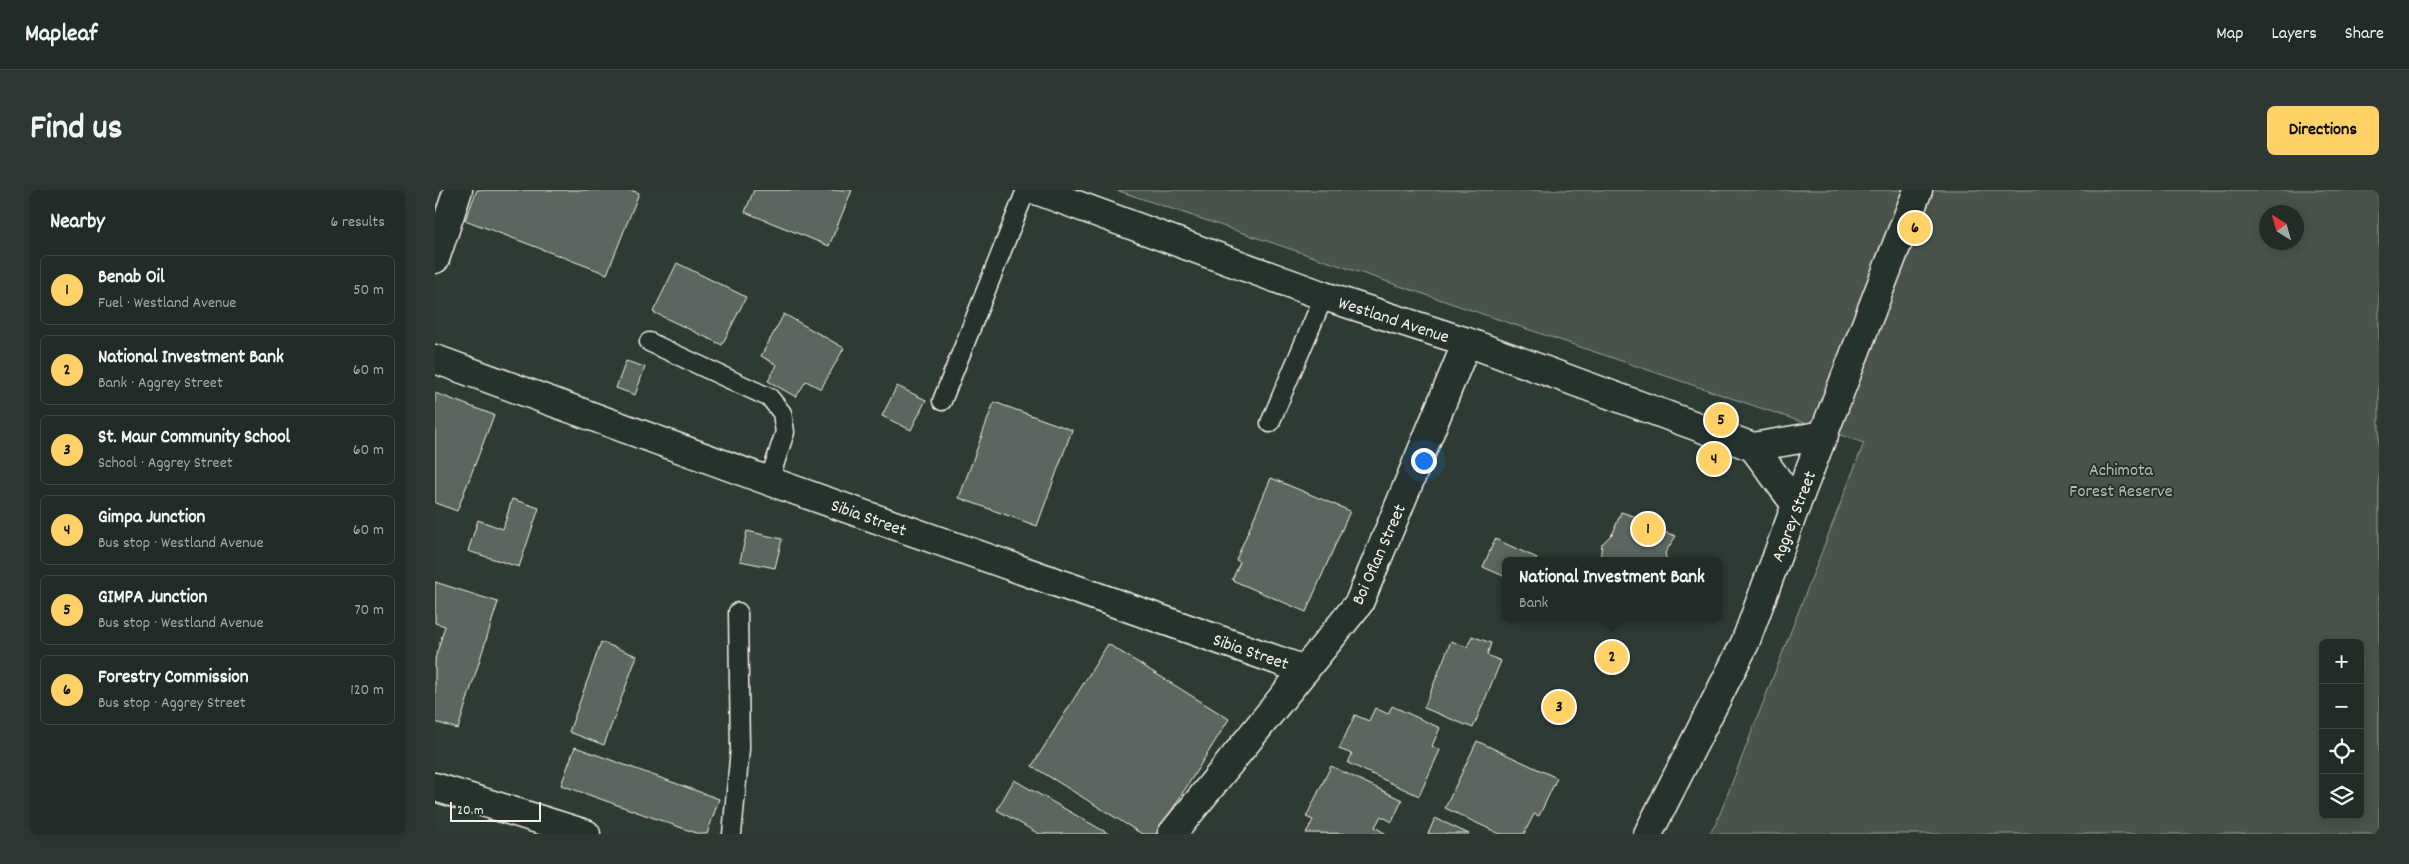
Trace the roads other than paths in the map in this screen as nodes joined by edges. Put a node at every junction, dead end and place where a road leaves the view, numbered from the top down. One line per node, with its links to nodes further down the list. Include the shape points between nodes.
1 (458, 190): 5 (street)
2 (1026, 190): 10 (lane)
3 (1036, 190): 6 (street, Westland Avenue)
4 (1918, 190): 12 (street, Aggrey Street)
5 (435, 259)
6 (1324, 296): 8 (street, Westland Avenue); 11 (lane)
7 (649, 342): 14 (lane, via 770,398 782,413 785,432)
8 (1467, 342): 13 (street, Westland Avenue); 17 (street, Boi Oflan Street, via 1359,603)
9 (435, 359): 14 (street, Sibia Street)
10 (942, 401)
11 (1271, 423)
12 (1824, 434): 13 (street); 15 (street, Aggrey Street)
13 (1753, 447): 15 (street)
14 (769, 481): 17 (street, Sibia Street)
15 (1796, 505): 22 (street, Aggrey Street, via 1745,643)
16 (738, 612): 20 (lane, via 741,749)
17 (1305, 670): 21 (street, Boi Oflan Street)
18 (435, 787): 19 (street)
19 (579, 833)
20 (732, 834)
21 (1172, 834)
22 (1649, 834)

